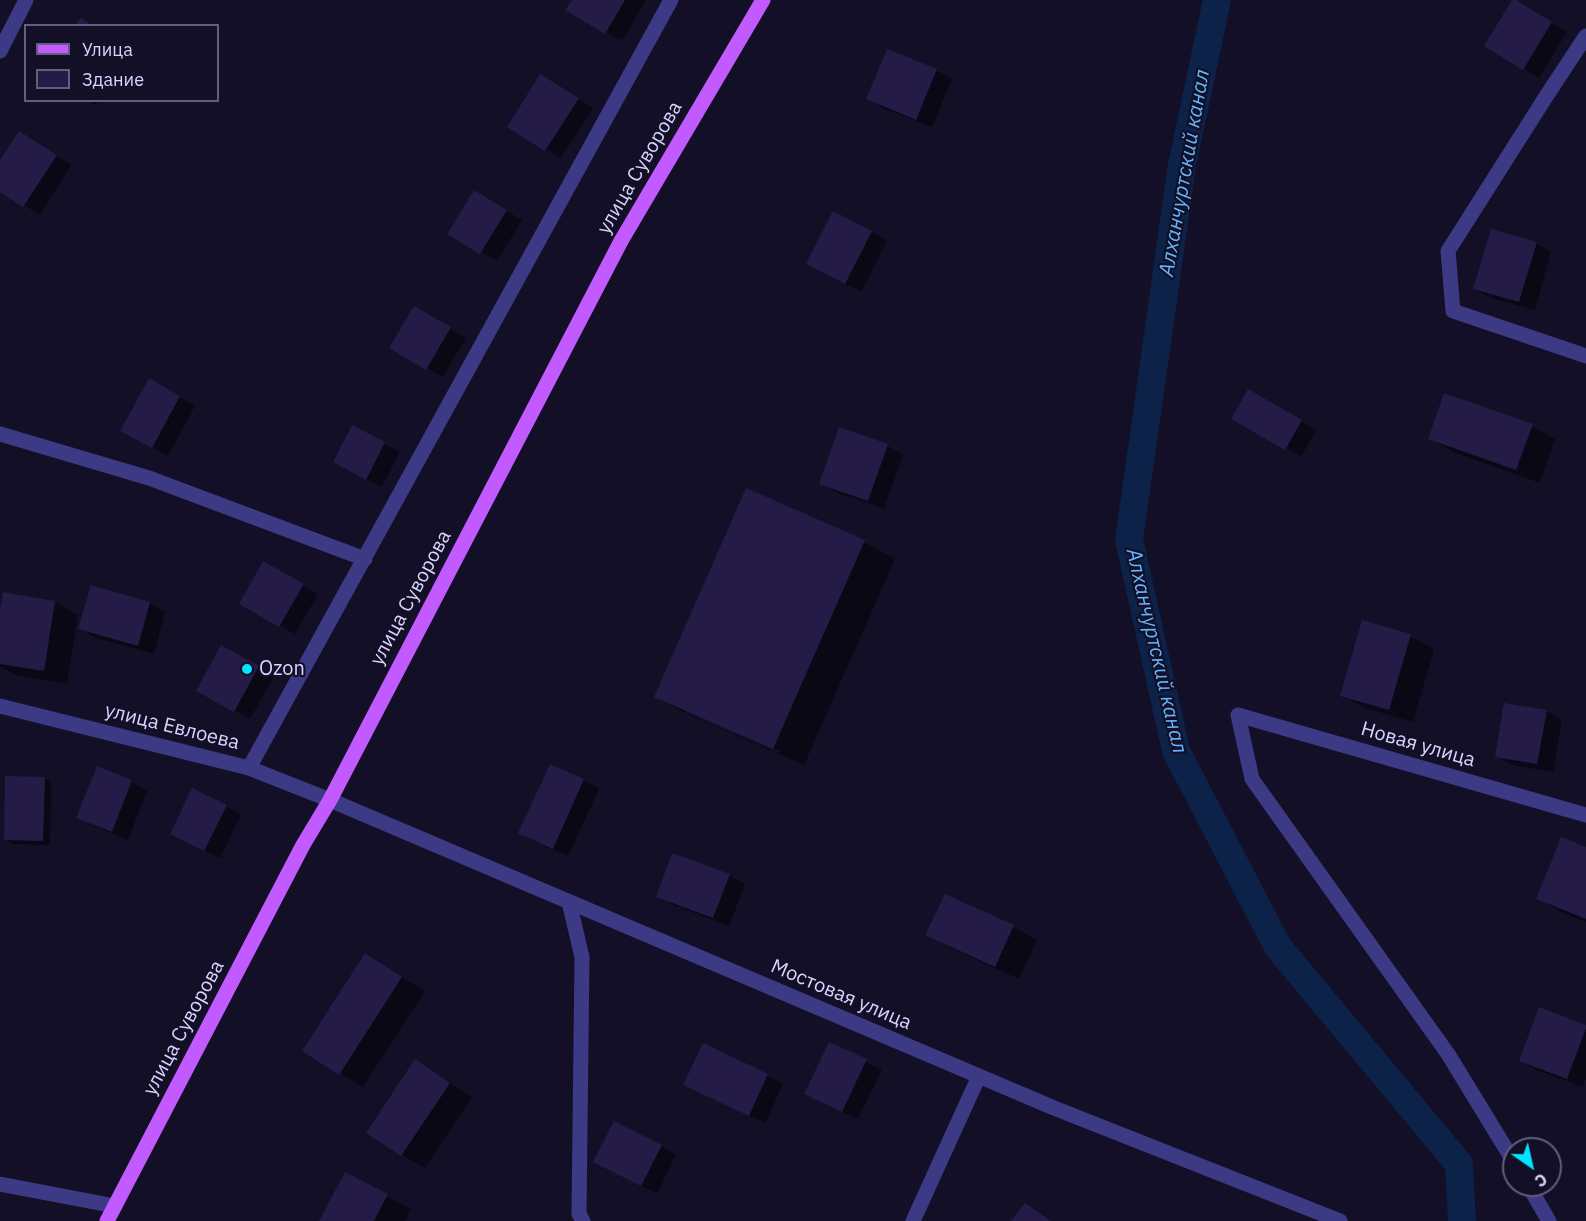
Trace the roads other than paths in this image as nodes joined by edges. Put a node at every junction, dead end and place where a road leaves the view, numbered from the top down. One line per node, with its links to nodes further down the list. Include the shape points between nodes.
1 (26, 0): 5 (street)
2 (671, 0): 8 (street)
3 (763, 0): 11 (main road, улица Суворова, via 621,241)
4 (1586, 36): 6 (street, via 1448,251 1453,311)
5 (0, 51)
6 (1586, 356)
7 (0, 434): 8 (street, via 149,478)
8 (365, 559): 10 (street)
9 (0, 706): 10 (street, улица Евлоева)
10 (249, 768): 11 (street, улица Евлоева)
11 (330, 800): 13 (street, Мостовая улица); 18 (main road, улица Суворова)
12 (1586, 815): 15 (street, Новая улица, via 1238,715 1252,779 1448,1053)
13 (569, 902): 14 (street, Мостовая улица); 20 (street, via 582,957 579,1214)
14 (979, 1076): 21 (street); 22 (street, Мостовая улица)
15 (1502, 1142)
16 (0, 1184): 18 (street)
17 (1535, 1197): 23 (street)
18 (115, 1206): 19 (main road, улица Суворова)
19 (107, 1221)
20 (583, 1221)
21 (913, 1221)
22 (1340, 1221)
23 (1550, 1221)

